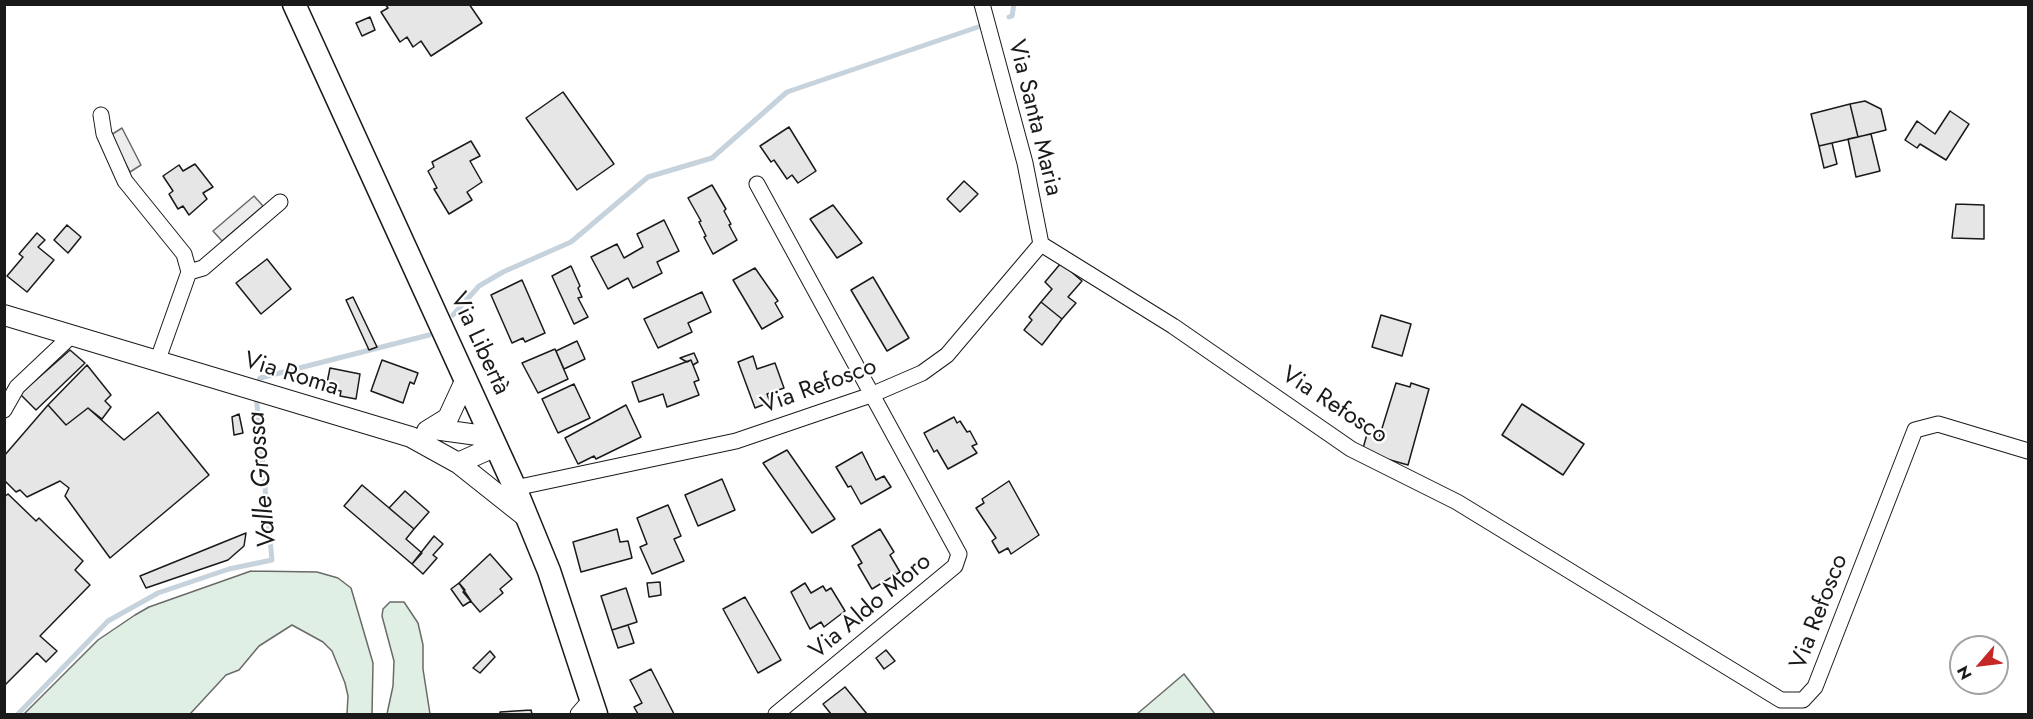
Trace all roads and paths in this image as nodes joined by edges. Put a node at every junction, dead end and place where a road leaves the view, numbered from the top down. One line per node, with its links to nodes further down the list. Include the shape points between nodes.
1 (294, 4): 11 (main road, Via Libertà)
2 (982, 4): 6 (street, Via Santa Maria, via 1025,163)
3 (102, 115): 7 (street, via 104,134 125,181 184,254)
4 (757, 184): 12 (street, Via Aldo Moro)
5 (280, 202): 7 (street, via 203,268)
6 (1041, 244): 12 (street, Via Refosco, via 948,355 922,373); 17 (street, Via Refosco, via 1173,326 1351,449 1457,502 1781,700 1803,700 1815,687 1916,430 1938,424)
7 (189, 272): 10 (street)
8 (4, 315): 9 (street, Via Roma)
9 (71, 336): 10 (street, Via Roma); 13 (street, via 17,387)
10 (157, 362): 15 (street, Via Roma)
11 (466, 379): 14 (street, via 448,418); 16 (main road, Via Libertà)
12 (871, 395): 19 (street, Via Refosco, via 736,441); 22 (street, Via Aldo Moro, via 959,554 955,566)
13 (4, 410)
14 (434, 429): 15 (street); 16 (street)
15 (411, 437): 18 (street, Via Roma)
16 (492, 437): 18 (street, via 485,451); 19 (main road, Via Libertà)
17 (2028, 451)
18 (458, 464): 20 (street, Via Roma)
19 (515, 488): 20 (main road, Via Libertà)
20 (526, 517): 21 (main road, Via Libertà, via 549,572)
21 (588, 709)
22 (776, 714)

